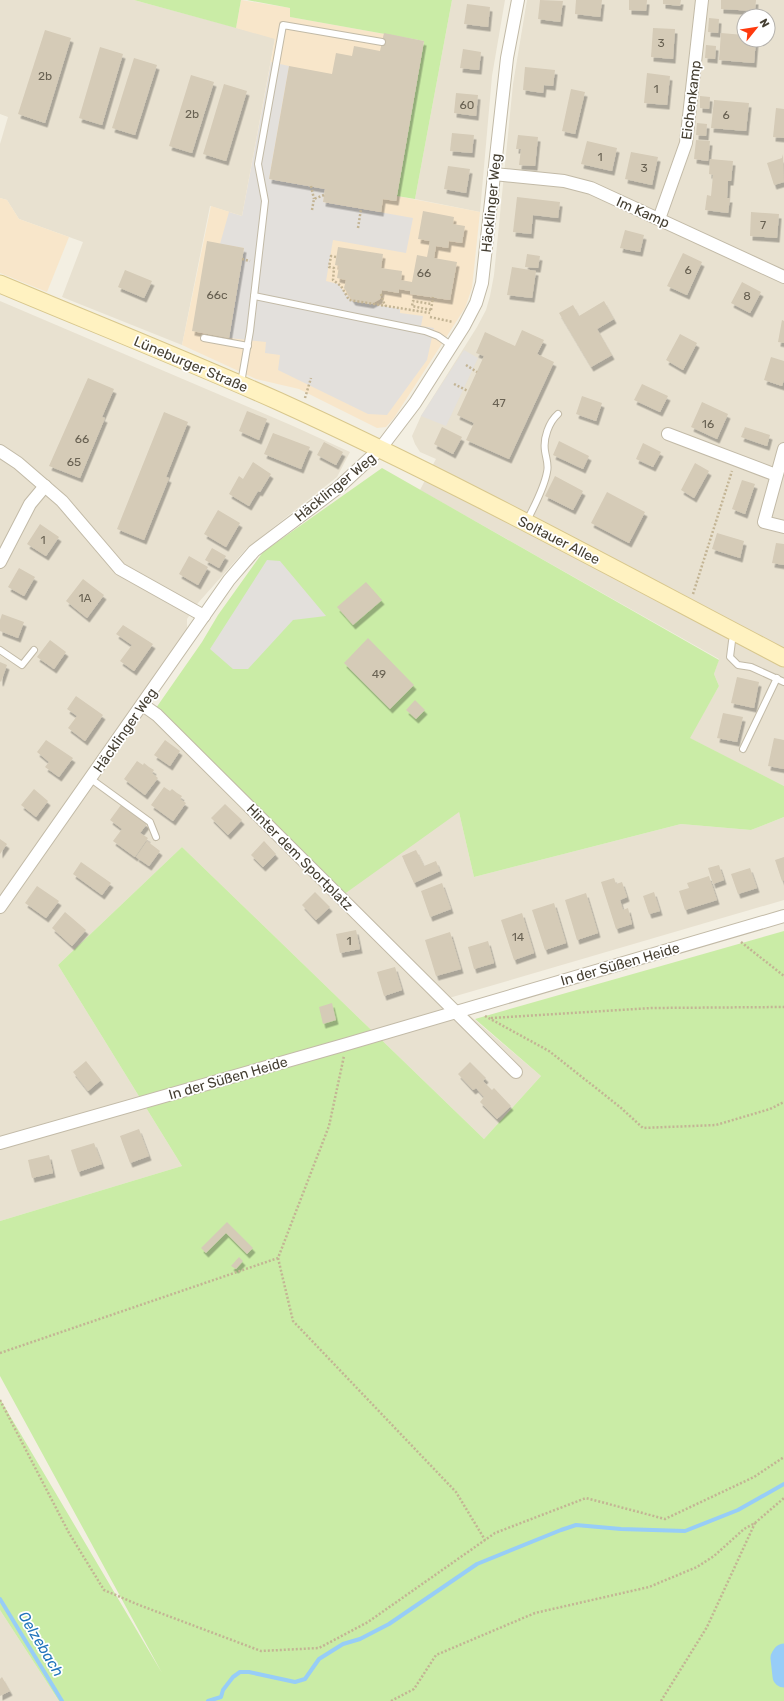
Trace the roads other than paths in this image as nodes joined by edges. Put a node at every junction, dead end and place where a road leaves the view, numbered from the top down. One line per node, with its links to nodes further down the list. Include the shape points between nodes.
1 (518, 0): 4 (street, Häcklinger Weg, via 507,58)
2 (702, 0): 5 (street, Eichenkamp, via 686,143)
3 (382, 42): 8 (lane, via 283,26 258,164 265,201)
4 (494, 174): 5 (street, Im Kamp, via 564,181 591,188); 11 (street, Häcklinger Weg, via 482,284 476,303)
5 (658, 219): 6 (street, Im Kamp)
6 (784, 277)
7 (0, 284): 12 (street, Lüneburger Straße)
8 (254, 296): 10 (lane); 11 (lane, via 425,331)
9 (204, 338): 10 (lane)
10 (248, 346): 12 (lane)
11 (452, 346): 15 (street, Häcklinger Weg, via 415,403)
12 (241, 385): 15 (street, Lüneburger Straße)
13 (558, 414): 20 (lane, via 549,426 546,437 544,449 548,468 545,482)
14 (668, 434): 18 (street)
15 (380, 449): 20 (street, Soltauer Allee); 23 (street, Häcklinger Weg, via 338,487 254,551)
16 (784, 449): 18 (street)
17 (0, 451): 19 (street)
18 (776, 475): 21 (street, via 764,522)
19 (45, 486): 22 (street, via 30,504); 23 (street, via 62,501 120,569)
20 (526, 523): 24 (street, Soltauer Allee)
21 (784, 527)
22 (0, 562)
23 (204, 616): 30 (street, Häcklinger Weg)
24 (736, 633): 27 (street, Soltauer Allee); 28 (lane, via 730,657 738,665 751,667)
25 (0, 650): 26 (lane, via 22,665)
26 (34, 650)
27 (784, 658)
28 (777, 678): 29 (lane); 31 (lane)
29 (784, 682)
30 (143, 705): 32 (street, Häcklinger Weg); 36 (street, Hinter dem Sportplatz, via 157,715)
31 (743, 749)
32 (91, 779): 33 (lane, via 150,822); 34 (street, Häcklinger Weg)
33 (156, 836)
34 (0, 907)
35 (784, 916): 36 (street, In der Süßen Heide)
36 (456, 1012): 37 (street); 38 (street, In der Süßen Heide)
37 (516, 1072)
38 (0, 1143)

